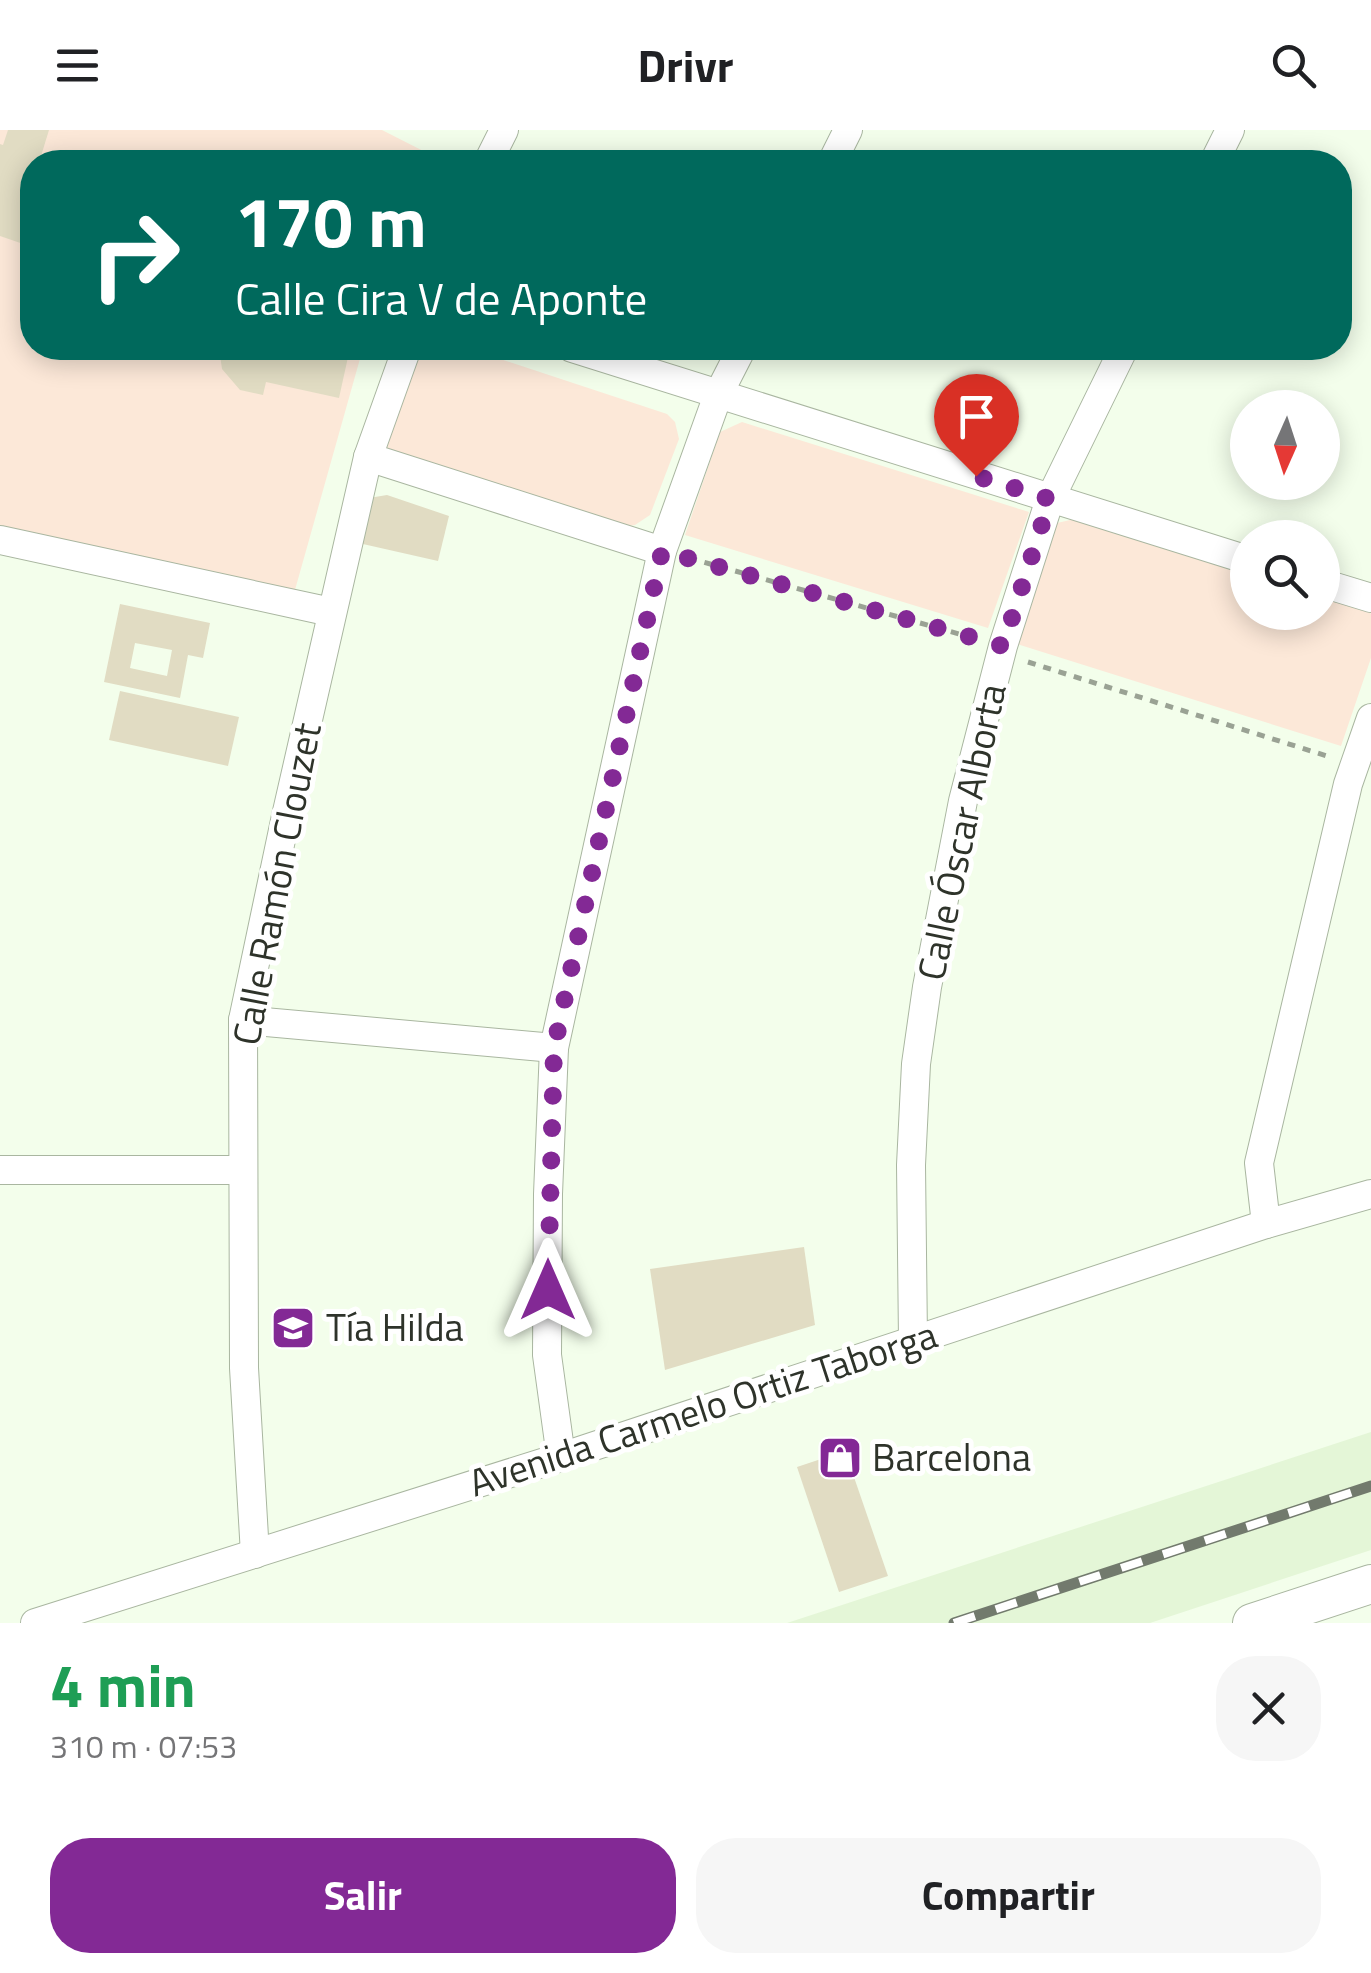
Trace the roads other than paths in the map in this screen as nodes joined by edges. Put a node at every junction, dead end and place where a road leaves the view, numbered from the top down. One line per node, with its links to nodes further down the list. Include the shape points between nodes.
1 (403, 360): 6 (street, Calle Ramón Clouzet)
2 (609, 360): 5 (street)
3 (736, 360): 5 (street)
4 (1118, 360): 7 (street, Calle Óscar Alborta)
5 (718, 395): 7 (street); 9 (street)
6 (368, 457): 9 (street); 13 (street, Calle Ramón Clouzet)
7 (1050, 499): 10 (street); 21 (street, Calle Óscar Alborta, via 1002,650 927,987 911,1165)
8 (0, 540): 13 (street)
9 (662, 551): 16 (street)
10 (1230, 554)
11 (1340, 589): 12 (street)
12 (1371, 598)
13 (331, 612): 15 (street, Calle Ramón Clouzet)
14 (1371, 718): 20 (street, via 1260,1164)
15 (244, 1020): 16 (street); 18 (street, Calle Ramón Clouzet)
16 (554, 1048): 22 (street, via 548,1355)
17 (0, 1170): 18 (street)
18 (242, 1170): 23 (street, Calle Ramón Clouzet)
19 (1371, 1194): 20 (street, Avenida Carmelo Ortiz Taborga)
20 (1266, 1224): 21 (street, Avenida Carmelo Ortiz Taborga)
21 (913, 1340): 22 (street, Avenida Carmelo Ortiz Taborga)
22 (561, 1457): 23 (street, Avenida Carmelo Ortiz Taborga)
23 (255, 1554): 26 (street, Avenida Carmelo Ortiz Taborga)
24 (1371, 1584): 25 (street)
25 (1313, 1613): 27 (street)
26 (35, 1623)
27 (1252, 1623)

